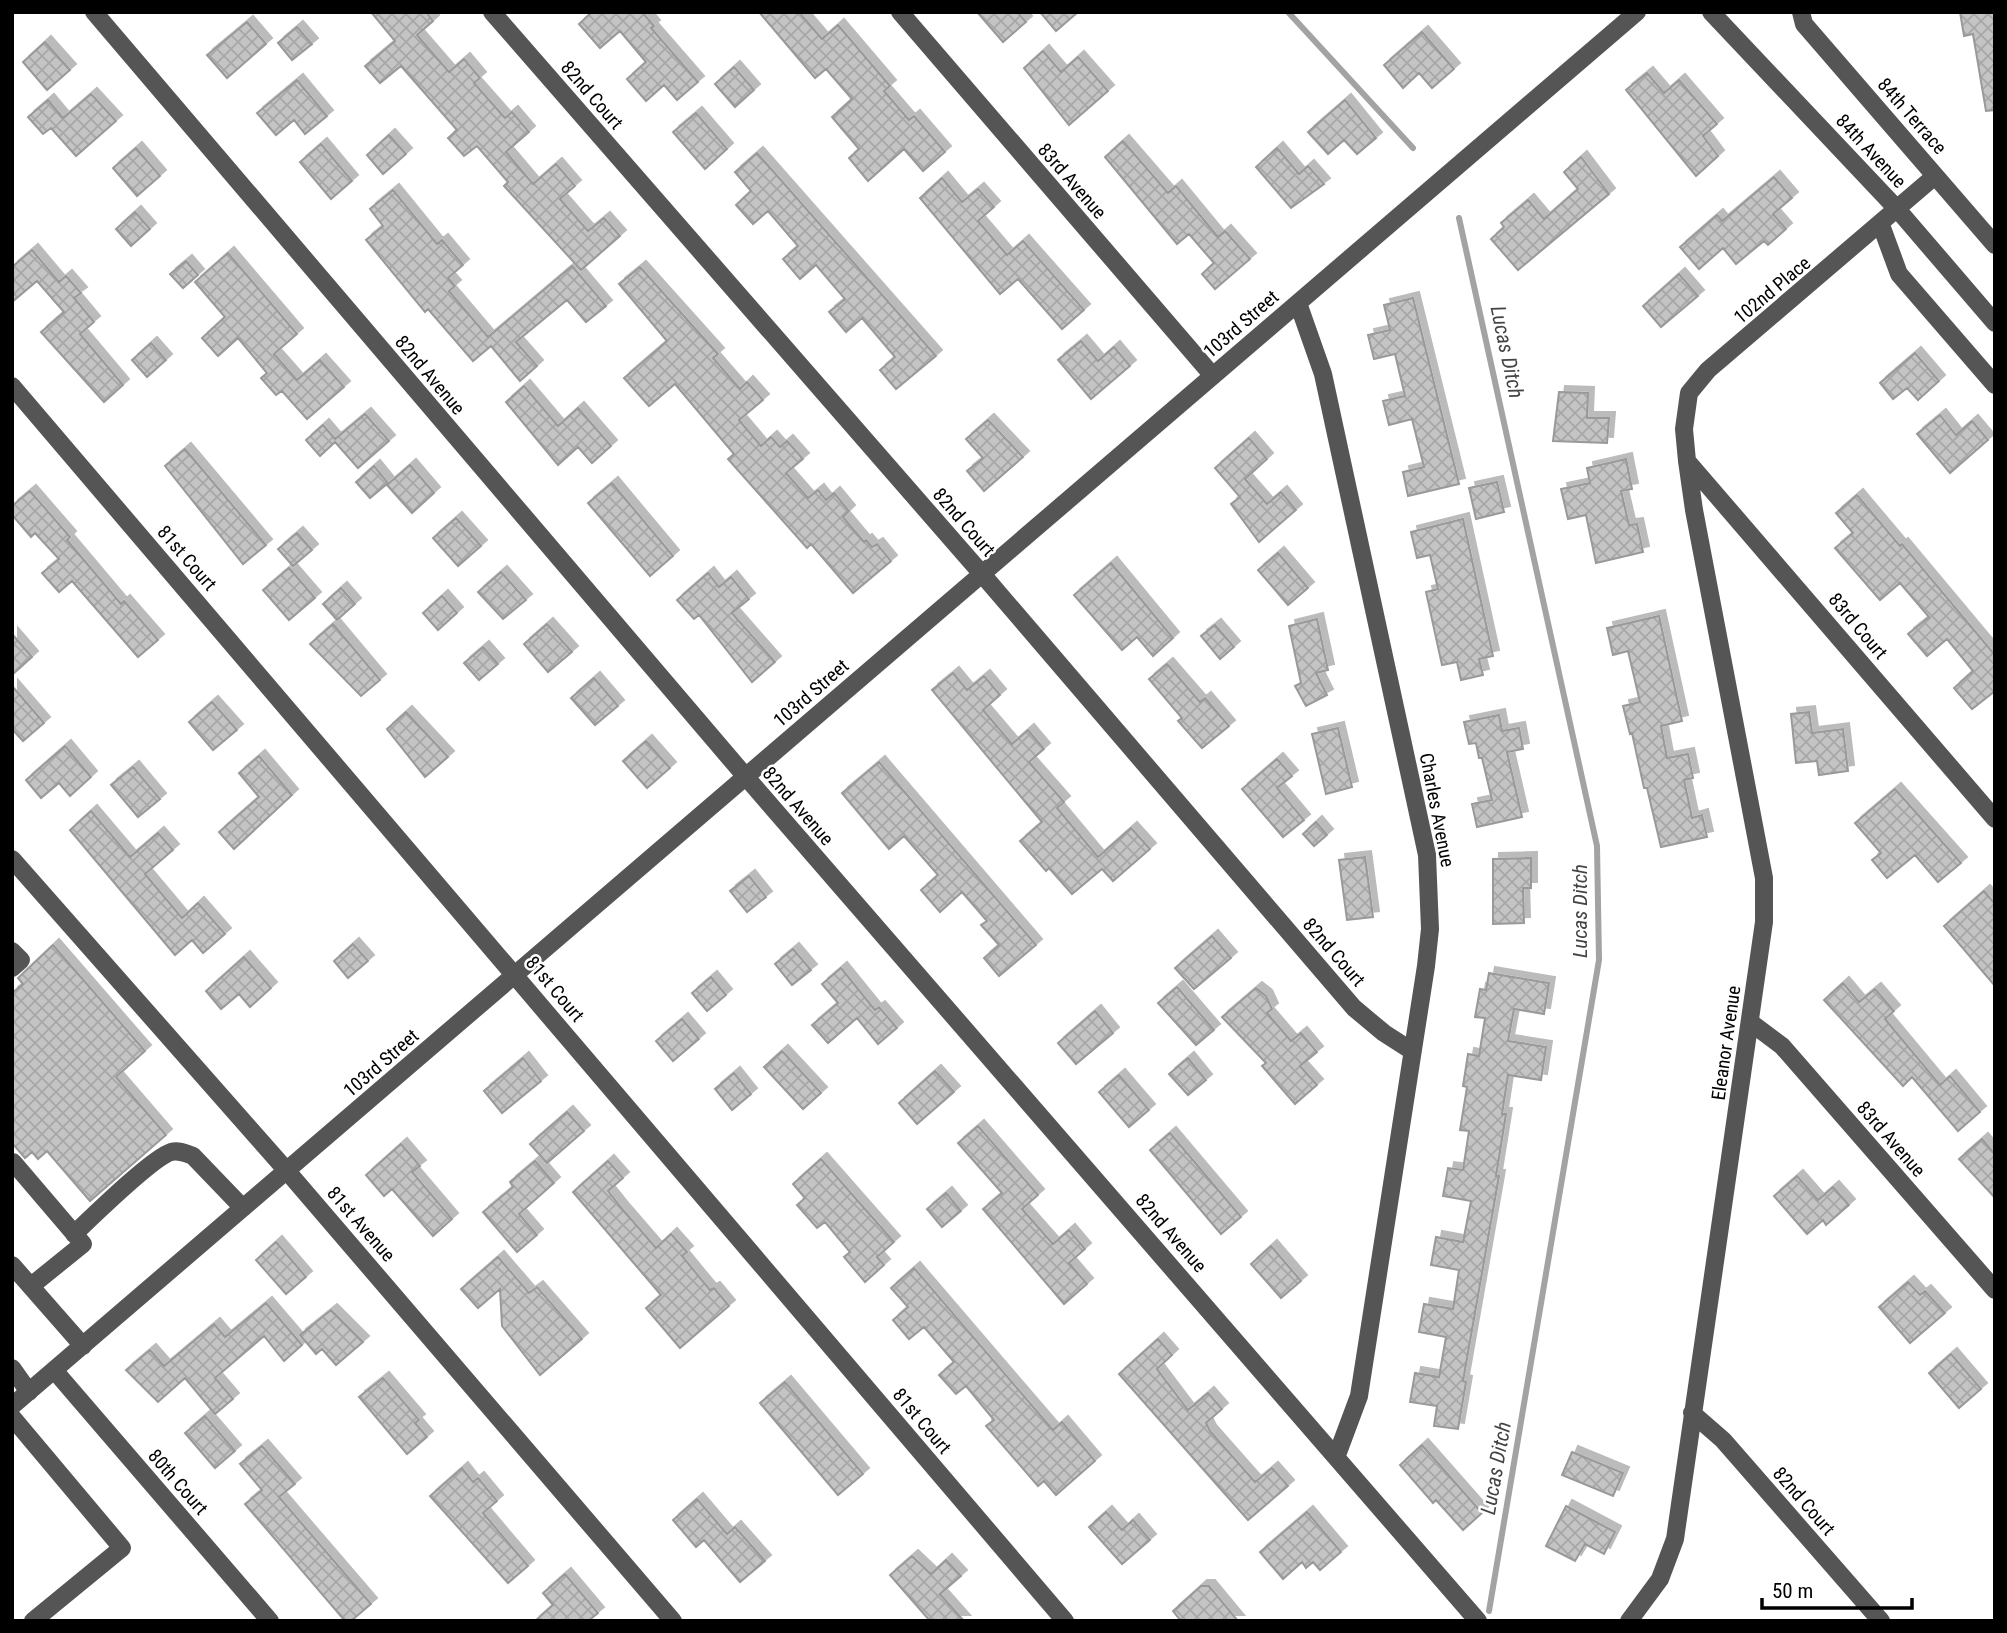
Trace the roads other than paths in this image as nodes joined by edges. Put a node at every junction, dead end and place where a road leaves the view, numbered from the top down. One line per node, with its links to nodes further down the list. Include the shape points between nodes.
1 (94, 12): 18 (street, 82nd Avenue)
2 (492, 12): 17 (street, 82nd Court)
3 (900, 12): 13 (street, 83rd Avenue)
4 (1637, 12): 11 (street, 103rd Street)
5 (1711, 12): 8 (street, 84th Avenue)
6 (1801, 12): 7 (street, 84th Terrace, via 1804,24)
7 (1935, 176): 8 (street, 102nd Place); 10 (street, 84th Terrace)
8 (1898, 209): 9 (street, 102nd Place); 12 (street, 84th Avenue)
9 (1881, 225): 14 (street, via 1899,274); 16 (street, 102nd Place, via 1708,370 1689,393 1684,429)
10 (1995, 245)
11 (1298, 303): 13 (street, 103rd Street); 25 (street, Charles Avenue, via 1323,374 1427,855 1430,929)
12 (1995, 323)
13 (1213, 376): 17 (street, 103rd Street)
14 (1995, 384)
15 (12, 386): 23 (street, 81st Court)
16 (1687, 461): 19 (street, 83rd Court); 24 (street, Eleanor Avenue, via 1764,878 1764,922)
17 (982, 574): 18 (street, 103rd Street); 25 (street, 82nd Court, via 1354,1009)
18 (746, 777): 23 (street, 103rd Street); 40 (street, 82nd Avenue)
19 (1995, 820)
20 (12, 859): 27 (street, 81st Avenue)
21 (12, 951): 22 (street, via 20,960)
22 (12, 968)
23 (516, 974): 27 (street, 103rd Street); 44 (street, 81st Court)
24 (1750, 1023): 32 (street, 83rd Avenue, via 1782,1046); 38 (street, Eleanor Avenue)
25 (1412, 1051): 40 (street, Charles Avenue, via 1359,1396)
26 (13, 1162): 29 (street)
27 (287, 1171): 28 (street, 103rd Street); 43 (street, 81st Avenue)
28 (243, 1208): 29 (street, via 192,1156 170,1153); 33 (street, 103rd Street)
29 (74, 1234): 31 (street, via 83,1244)
30 (12, 1265): 31 (street)
31 (31, 1286): 33 (street)
32 (1995, 1290)
33 (83, 1346): 35 (street, 103rd Street)
34 (12, 1368): 36 (street)
35 (54, 1370): 36 (street, 103rd Street); 42 (street, 80th Court)
36 (29, 1392): 37 (street, 103rd Street)
37 (12, 1406)
38 (1692, 1413): 46 (street, Eleanor Avenue, via 1675,1539 1660,1579); 47 (street, 82nd Court, via 1723,1440)
39 (12, 1417): 41 (street, via 122,1548)
40 (1337, 1455): 45 (street, 82nd Avenue)
41 (33, 1621)
42 (270, 1621)
43 (673, 1621)
44 (1065, 1621)
45 (1478, 1621)
46 (1629, 1621)
47 (1881, 1621)

